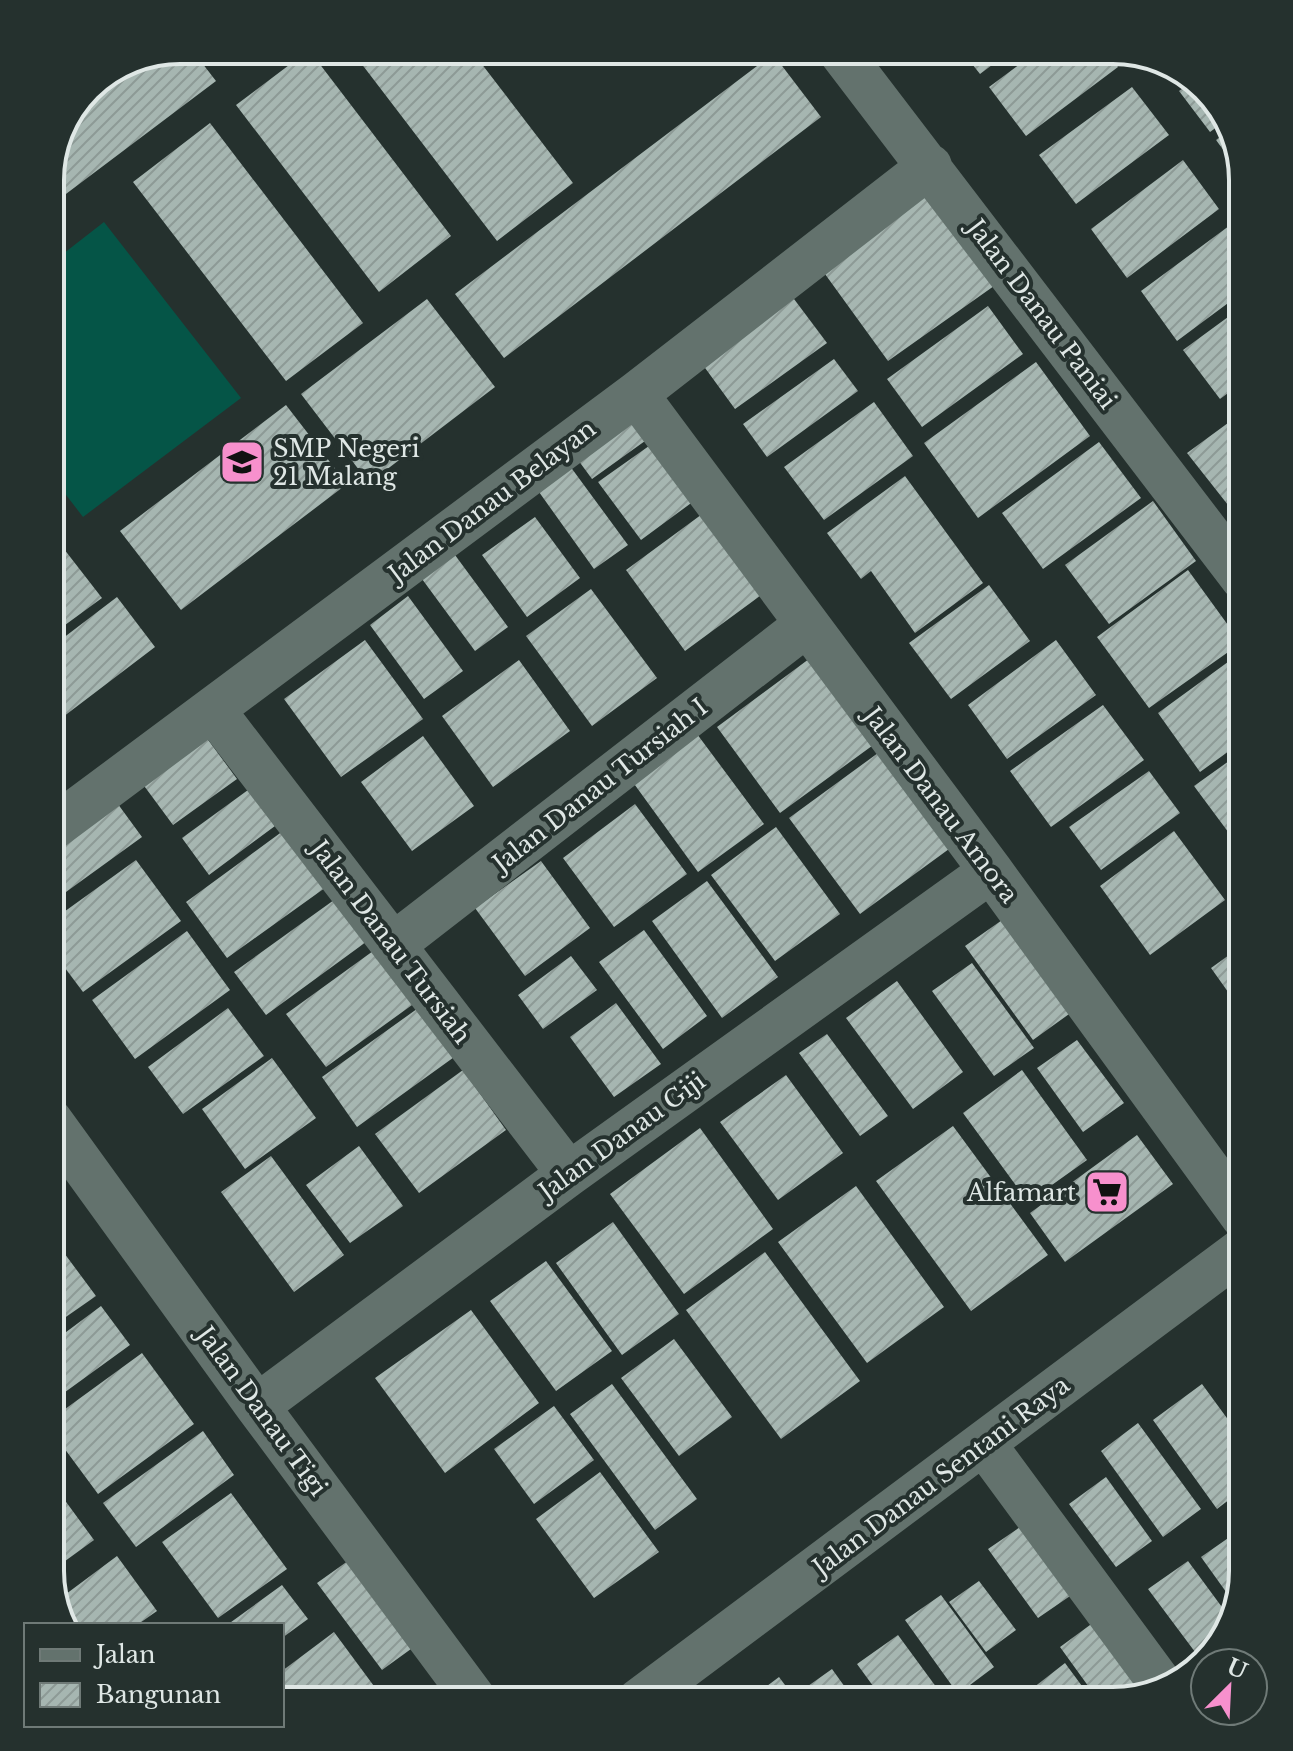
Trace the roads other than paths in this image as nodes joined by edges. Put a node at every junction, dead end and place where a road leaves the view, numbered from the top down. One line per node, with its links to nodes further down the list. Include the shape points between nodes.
1 (850, 64): 2 (street, Jalan Danau Paniai)
2 (930, 166): 3 (street, Jalan Danau Belayan); 4 (street, Jalan Danau Paniai)
3 (636, 394): 5 (street, Jalan Danau Amora); 6 (street, Jalan Danau Belayan)
4 (1229, 561)
5 (806, 625): 8 (street, Jalan Danau Amora); 9 (street, Jalan Danau Tursiah I)
6 (213, 710): 7 (street, Jalan Danau Belayan); 9 (street, Jalan Danau Tursiah)
7 (64, 820)
8 (991, 871): 11 (street, Jalan Danau Giji); 12 (street, Jalan Danau Amora)
9 (393, 945): 11 (street, Jalan Danau Tursiah)
10 (64, 1139): 14 (street, Jalan Danau Tigi)
11 (569, 1174): 14 (street, Jalan Danau Giji)
12 (1229, 1198)
13 (1229, 1260): 15 (street, Jalan Danau Sentani Raya)
14 (257, 1406): 17 (street, Jalan Danau Tigi)
15 (984, 1444): 16 (street); 18 (street, Jalan Danau Sentani Raya)
16 (1157, 1678)
17 (466, 1687)
18 (657, 1687)

